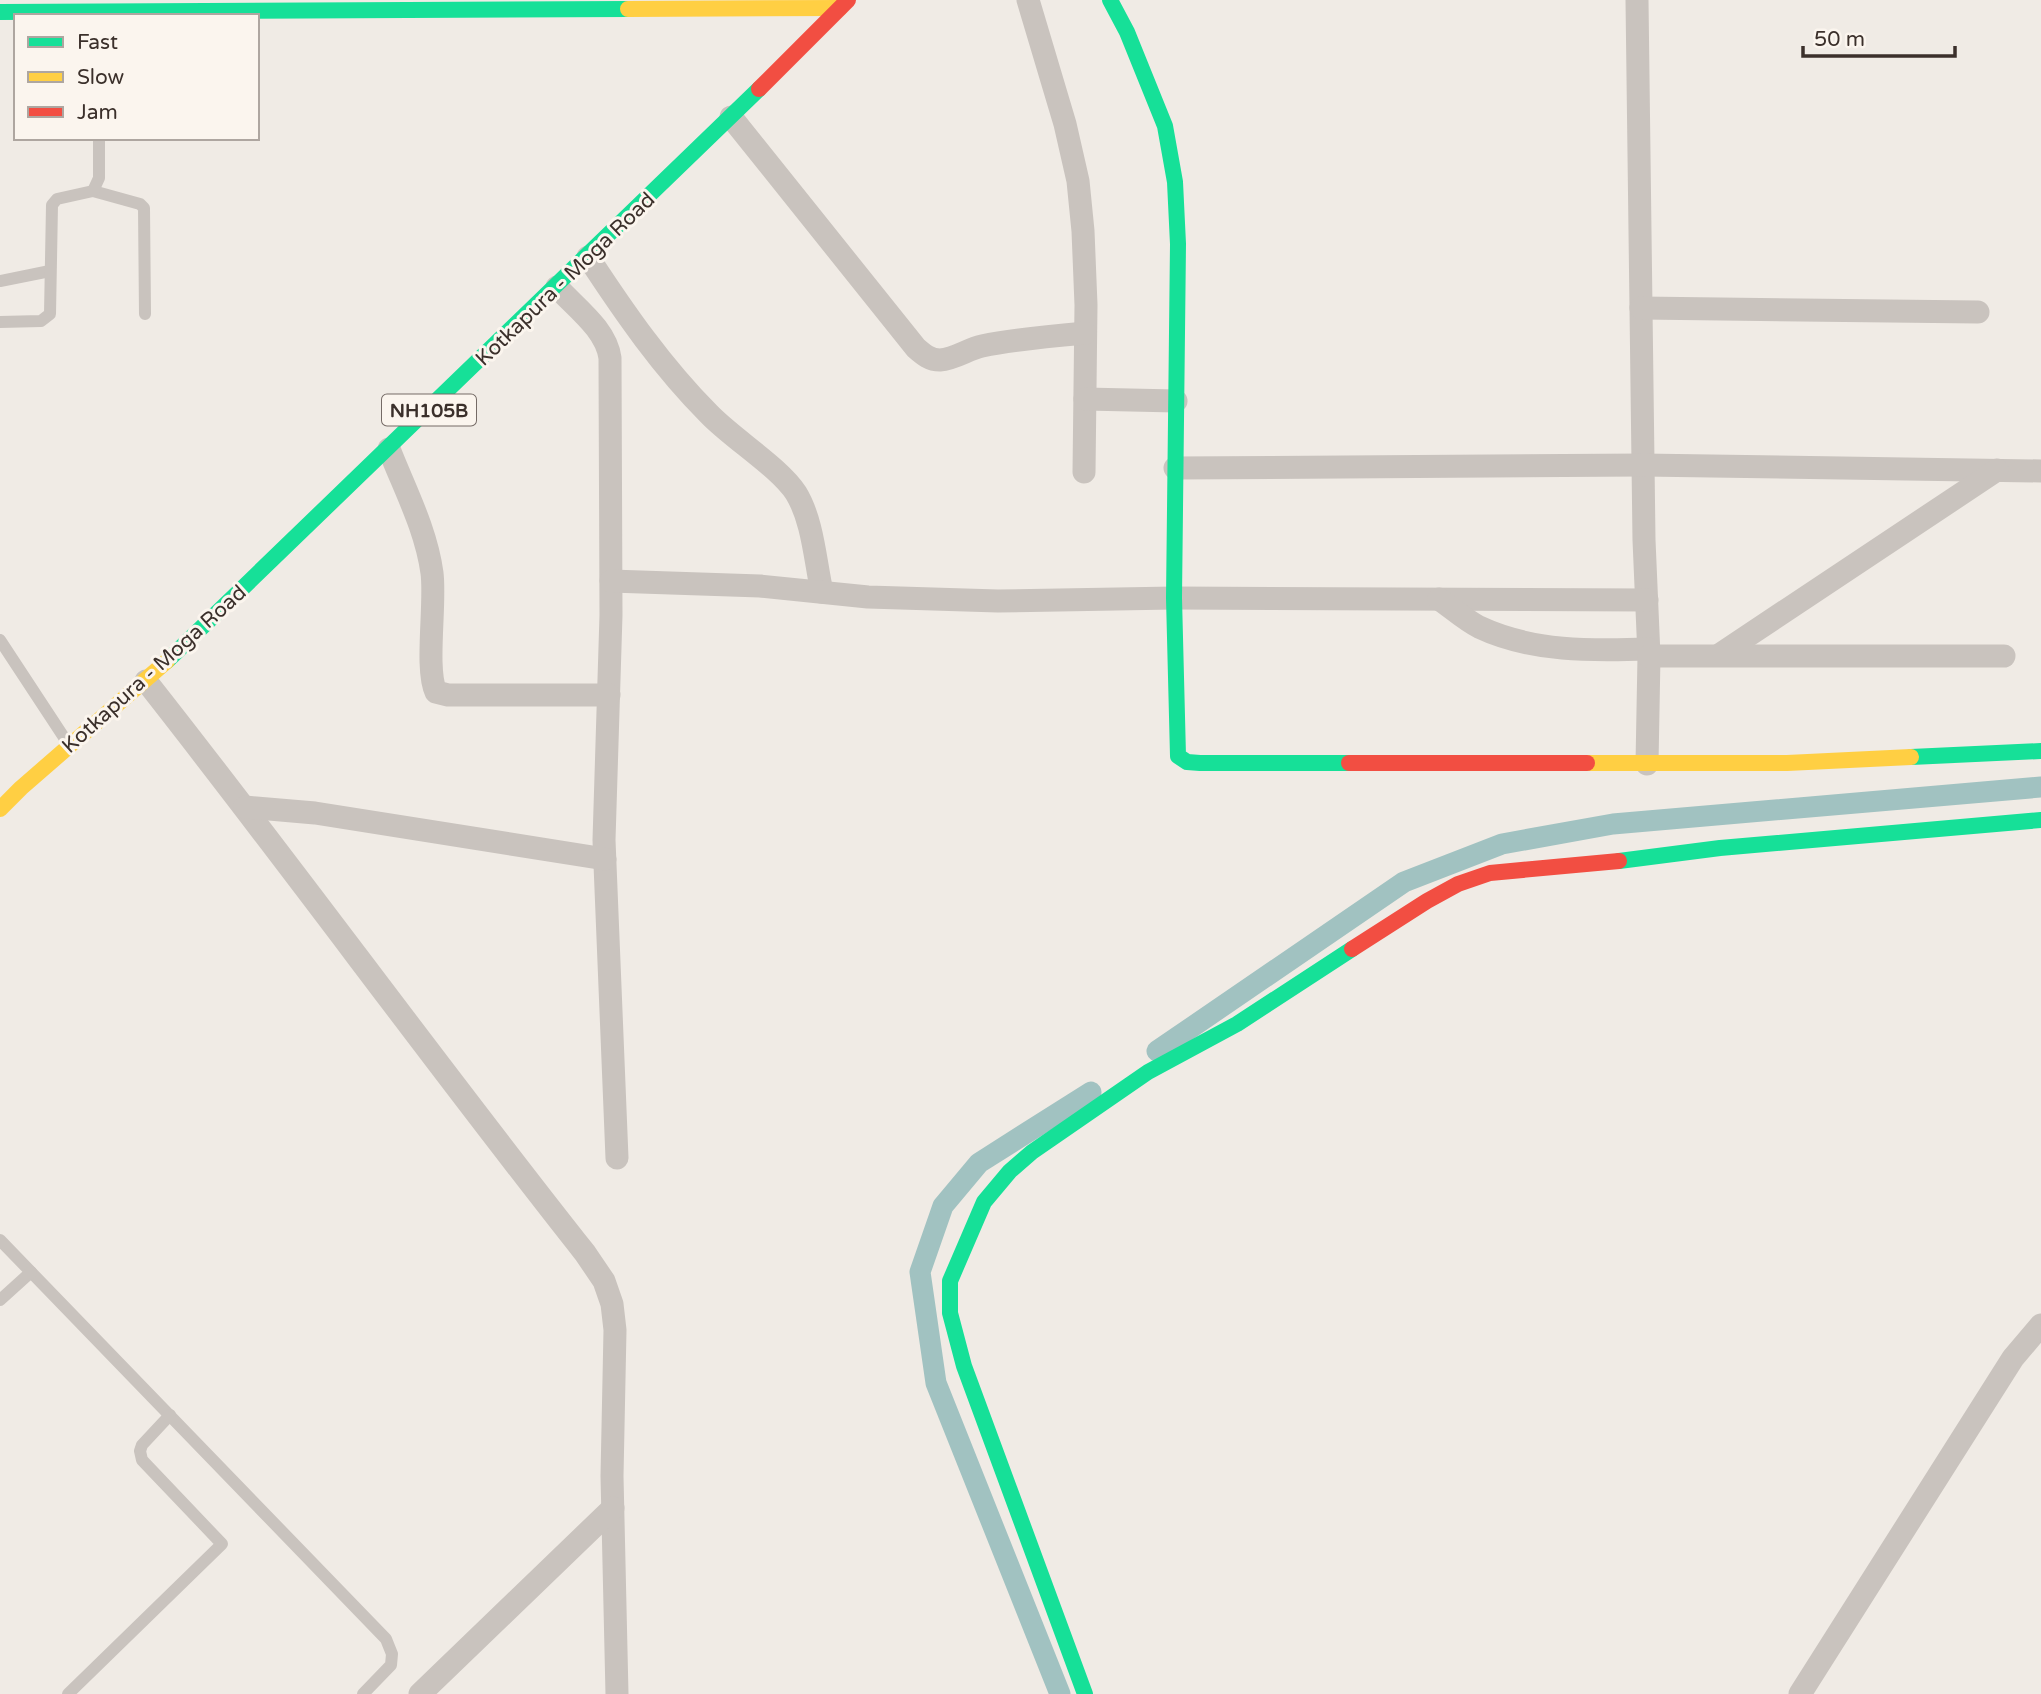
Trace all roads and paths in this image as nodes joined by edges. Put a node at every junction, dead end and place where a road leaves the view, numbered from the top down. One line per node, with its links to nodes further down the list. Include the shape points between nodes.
1 (1028, 0): 20 (street, via 1078,181)
2 (1110, 0): 22 (main road, via 1165,126 1175,182)
3 (1637, 0): 16 (street)
4 (797, 4): 5 (main road); 8 (main road)
5 (844, 4): 9 (main road, Kotkapura - Moga Road / NH105B)
6 (61, 6): 7 (main road); 8 (main road)
7 (0, 12)
8 (101, 13)
9 (731, 117): 12 (main road, Kotkapura - Moga Road / NH105B); 20 (street, via 927,357 949,359 1001,342)
10 (99, 140): 11 (lane, via 99,178)
11 (93, 191): 13 (lane, via 52,205); 18 (lane, via 144,208)
12 (588, 257): 15 (main road, Kotkapura - Moga Road / NH105B); 30 (street, via 630,320 708,414 795,492 809,528)
13 (50, 271): 14 (lane); 19 (lane, via 50,314 46,319)
14 (0, 281)
15 (557, 287): 23 (main road, Kotkapura - Moga Road / NH105B); 29 (street, via 603,335 608,347)
16 (1641, 308): 17 (street); 24 (street)
17 (1978, 312)
18 (145, 314)
19 (0, 321)
20 (1085, 333): 21 (street)
21 (1084, 399): 22 (street); 28 (street)
22 (1176, 401): 25 (main road)
23 (389, 449): 38 (main road, Kotkapura - Moga Road / NH105B); 39 (street, via 426,540 432,575 436,692)
24 (1643, 465): 25 (street); 26 (street); 33 (street)
25 (1175, 468): 31 (main road)
26 (1997, 470): 27 (street); 36 (street)
27 (2041, 471)
28 (1084, 472)
29 (611, 581): 30 (street); 39 (street)
30 (822, 592): 31 (street, via 998,601)
31 (1174, 598): 32 (street); 42 (main road, via 1176,745 1178,756 1187,762)
32 (1439, 599): 33 (street); 35 (street, via 1478,626 1520,640 1567,649)
33 (1647, 600): 35 (street)
34 (0, 640): 40 (lane)
35 (1649, 652): 36 (street); 42 (street)
36 (1719, 655): 37 (street)
37 (2004, 656)
38 (146, 681): 40 (main road, Kotkapura - Moga Road / NH105B); 45 (street)
39 (610, 695): 48 (street)
40 (70, 746): 44 (main road, Kotkapura - Moga Road / NH105B)
41 (2041, 751): 42 (main road, via 1787,763)
42 (1647, 764)
43 (0, 788): 44 (lane)
44 (21, 788): 46 (main road, Kotkapura - Moga Road / NH105B)
45 (245, 807): 48 (street, via 316,813); 55 (street, via 604,1280 615,1330)
46 (0, 809)
47 (2041, 820): 60 (main road, via 1490,873 1427,901 1237,1024 1148,1072 1010,1171 984,1202 958,1261 950,1281 950,1313 964,1366)
48 (605, 859): 49 (street)
49 (617, 1158)
50 (0, 1240): 51 (lane)
51 (31, 1272): 52 (lane); 54 (lane)
52 (0, 1300)
53 (2041, 1325): 61 (street, via 2013,1357)
54 (170, 1415): 56 (lane, via 142,1445 142,1460 222,1544); 57 (lane, via 389,1643 391,1665)
55 (613, 1508): 58 (street); 59 (street)
56 (68, 1694)
57 (363, 1694)
58 (420, 1694)
59 (617, 1694)
60 (1085, 1694)
61 (1800, 1694)

